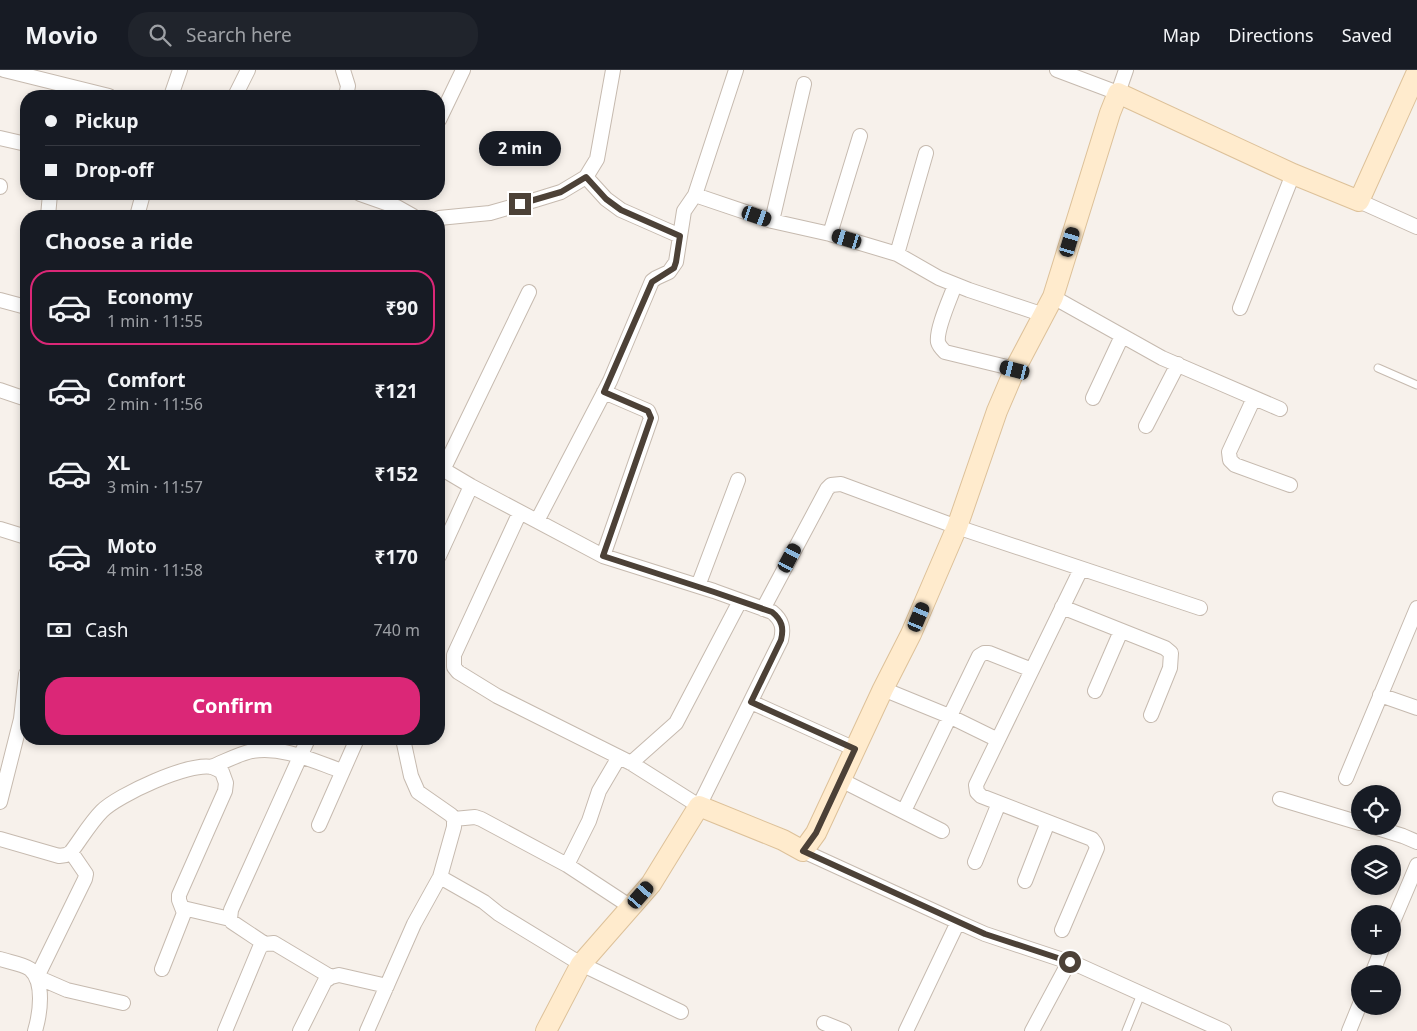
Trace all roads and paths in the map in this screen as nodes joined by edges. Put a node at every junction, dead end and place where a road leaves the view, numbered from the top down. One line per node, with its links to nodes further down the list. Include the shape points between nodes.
1 (4, 70): 12 (street)
2 (180, 70): 13 (street)
3 (248, 70): 14 (street)
4 (342, 70): 15 (street)
5 (463, 70): 17 (street)
6 (613, 70): 23 (street, via 597,158)
7 (736, 70): 24 (street)
8 (1057, 70): 16 (street)
9 (1126, 70): 16 (street)
10 (1417, 72): 27 (street)
11 (804, 84): 31 (street)
12 (85, 90)
13 (172, 90)
14 (238, 90)
15 (347, 90)
16 (1118, 94): 22 (street); 40 (street)
17 (445, 108)
18 (860, 136): 33 (street)
19 (0, 138): 20 (street)
20 (20, 143)
21 (926, 153): 35 (street)
22 (1293, 174): 27 (street); 41 (street)
23 (586, 177): 30 (street, via 561,192 490,213); 34 (street, via 621,210)
24 (695, 195): 31 (street); 34 (street, via 684,210)
25 (377, 200): 28 (street)
26 (400, 200): 28 (street)
27 (1359, 201): 32 (street)
28 (397, 207): 29 (street)
29 (402, 210)
30 (445, 217)
31 (772, 221): 33 (street)
32 (1417, 227)
33 (830, 234): 35 (street)
34 (680, 236): 48 (street, via 674,268 652,282)
35 (897, 254): 36 (street)
36 (955, 285): 40 (street); 45 (street, via 938,333 942,349)
37 (529, 292): 54 (street)
38 (0, 300): 39 (street)
39 (20, 305)
40 (1048, 306): 42 (street); 45 (street)
41 (1240, 308)
42 (1122, 336): 43 (street); 50 (street)
43 (1178, 364): 51 (street); 53 (street)
44 (1378, 368): 46 (lane)
45 (1015, 370): 61 (street, via 997,411)
46 (1417, 384)
47 (0, 390): 49 (street)
48 (604, 392): 60 (street); 65 (street, via 648,411 651,418)
49 (20, 397)
50 (1093, 398)
51 (1254, 398): 52 (street); 57 (street, via 1229,452 1230,460 1235,465)
52 (1280, 410)
53 (1146, 426)
54 (445, 460)
55 (445, 470): 58 (street)
56 (738, 480): 67 (street)
57 (1290, 485)
58 (471, 486): 59 (street); 64 (street)
59 (520, 512): 60 (street); 89 (street, via 454,655 454,667 497,696)
60 (537, 521): 65 (street)
61 (957, 528): 66 (street); 72 (street, via 841,484 831,485); 75 (street)
62 (0, 529): 63 (street)
63 (20, 535)
64 (445, 543)
65 (603, 556): 67 (street)
66 (1081, 569): 69 (street); 70 (street)
67 (698, 586): 68 (street)
68 (740, 601): 72 (street); 89 (street, via 676,723)
69 (1062, 607): 73 (street); 74 (street)
70 (1200, 608)
71 (1417, 608): 77 (street)
72 (763, 609): 78 (street, via 778,617 783,631)
73 (1121, 631): 76 (street); 80 (street, via 1165,648 1170,653 1170,668)
74 (1032, 670): 81 (street, via 984,653 979,656); 83 (street)
75 (883, 689): 81 (street); 87 (street)
76 (1095, 691)
77 (1380, 695): 79 (street); 92 (street)
78 (751, 702): 87 (street); 97 (street)
79 (1417, 708)
80 (1151, 715)
81 (949, 716): 83 (street); 98 (street)
82 (20, 723): 95 (street)
83 (998, 740): 96 (street, via 976,785 982,796)
84 (305, 745): 88 (street)
85 (354, 745): 91 (street)
86 (404, 745): 99 (street, via 418,792)
87 (855, 749): 93 (street)
88 (300, 756): 90 (street, via 275,750 250,752); 91 (street); 117 (street, via 231,910)
89 (625, 760): 97 (street); 110 (street, via 599,791 589,821)
90 (211, 767): 108 (street, via 193,768 114,801 101,812); 116 (street, via 222,772 225,790 180,895)
91 (342, 771): 102 (street)
92 (1346, 778)
93 (841, 780): 98 (street); 107 (street, via 816,833)
94 (1280, 799): 100 (street)
95 (0, 802)
96 (999, 803): 101 (street); 109 (street)
97 (699, 806): 107 (street); 115 (street, via 651,884)
98 (904, 811): 103 (street)
99 (454, 819): 110 (street, via 481,819); 112 (street)
100 (1351, 820)
101 (1048, 822): 113 (street); 119 (street, via 1092,838 1097,848)
102 (318, 825)
103 (942, 831)
104 (1400, 835): 106 (street)
105 (0, 839): 108 (street, via 59,856)
106 (1417, 842)
107 (803, 851): 118 (street)
108 (71, 852): 125 (street, via 86,874 85,879)
109 (975, 862)
110 (567, 865): 115 (street)
111 (1417, 865): 114 (street)
112 (440, 877): 123 (street); 127 (street, via 414,924)
113 (1025, 881)
114 (1400, 905)
115 (631, 907): 123 (street)
116 (183, 908): 117 (street); 124 (street, via 184,913)
117 (230, 919): 120 (street)
118 (958, 922): 122 (street); 139 (street)
119 (1062, 930)
120 (265, 944): 126 (street, via 274,943); 134 (street, via 260,947)
121 (0, 959): 125 (street, via 29,968)
122 (1070, 962): 128 (street); 140 (street)
123 (581, 964): 130 (street); 137 (street)
124 (162, 969)
125 (37, 977): 129 (street, via 67,990); 133 (street, via 40,1014)
126 (331, 977): 127 (street, via 339,975); 135 (street, via 325,980)
127 (387, 986): 136 (street)
128 (1141, 994): 141 (lane); 142 (street)
129 (123, 1003)
130 (681, 1012)
131 (1356, 1015): 143 (street)
132 (824, 1023): 138 (street)
133 (35, 1031)
134 (225, 1031)
135 (300, 1031)
136 (367, 1031)
137 (546, 1031)
138 (844, 1031)
139 (906, 1031)
140 (1032, 1031)
141 (1126, 1031)
142 (1224, 1031)
143 (1349, 1031)

